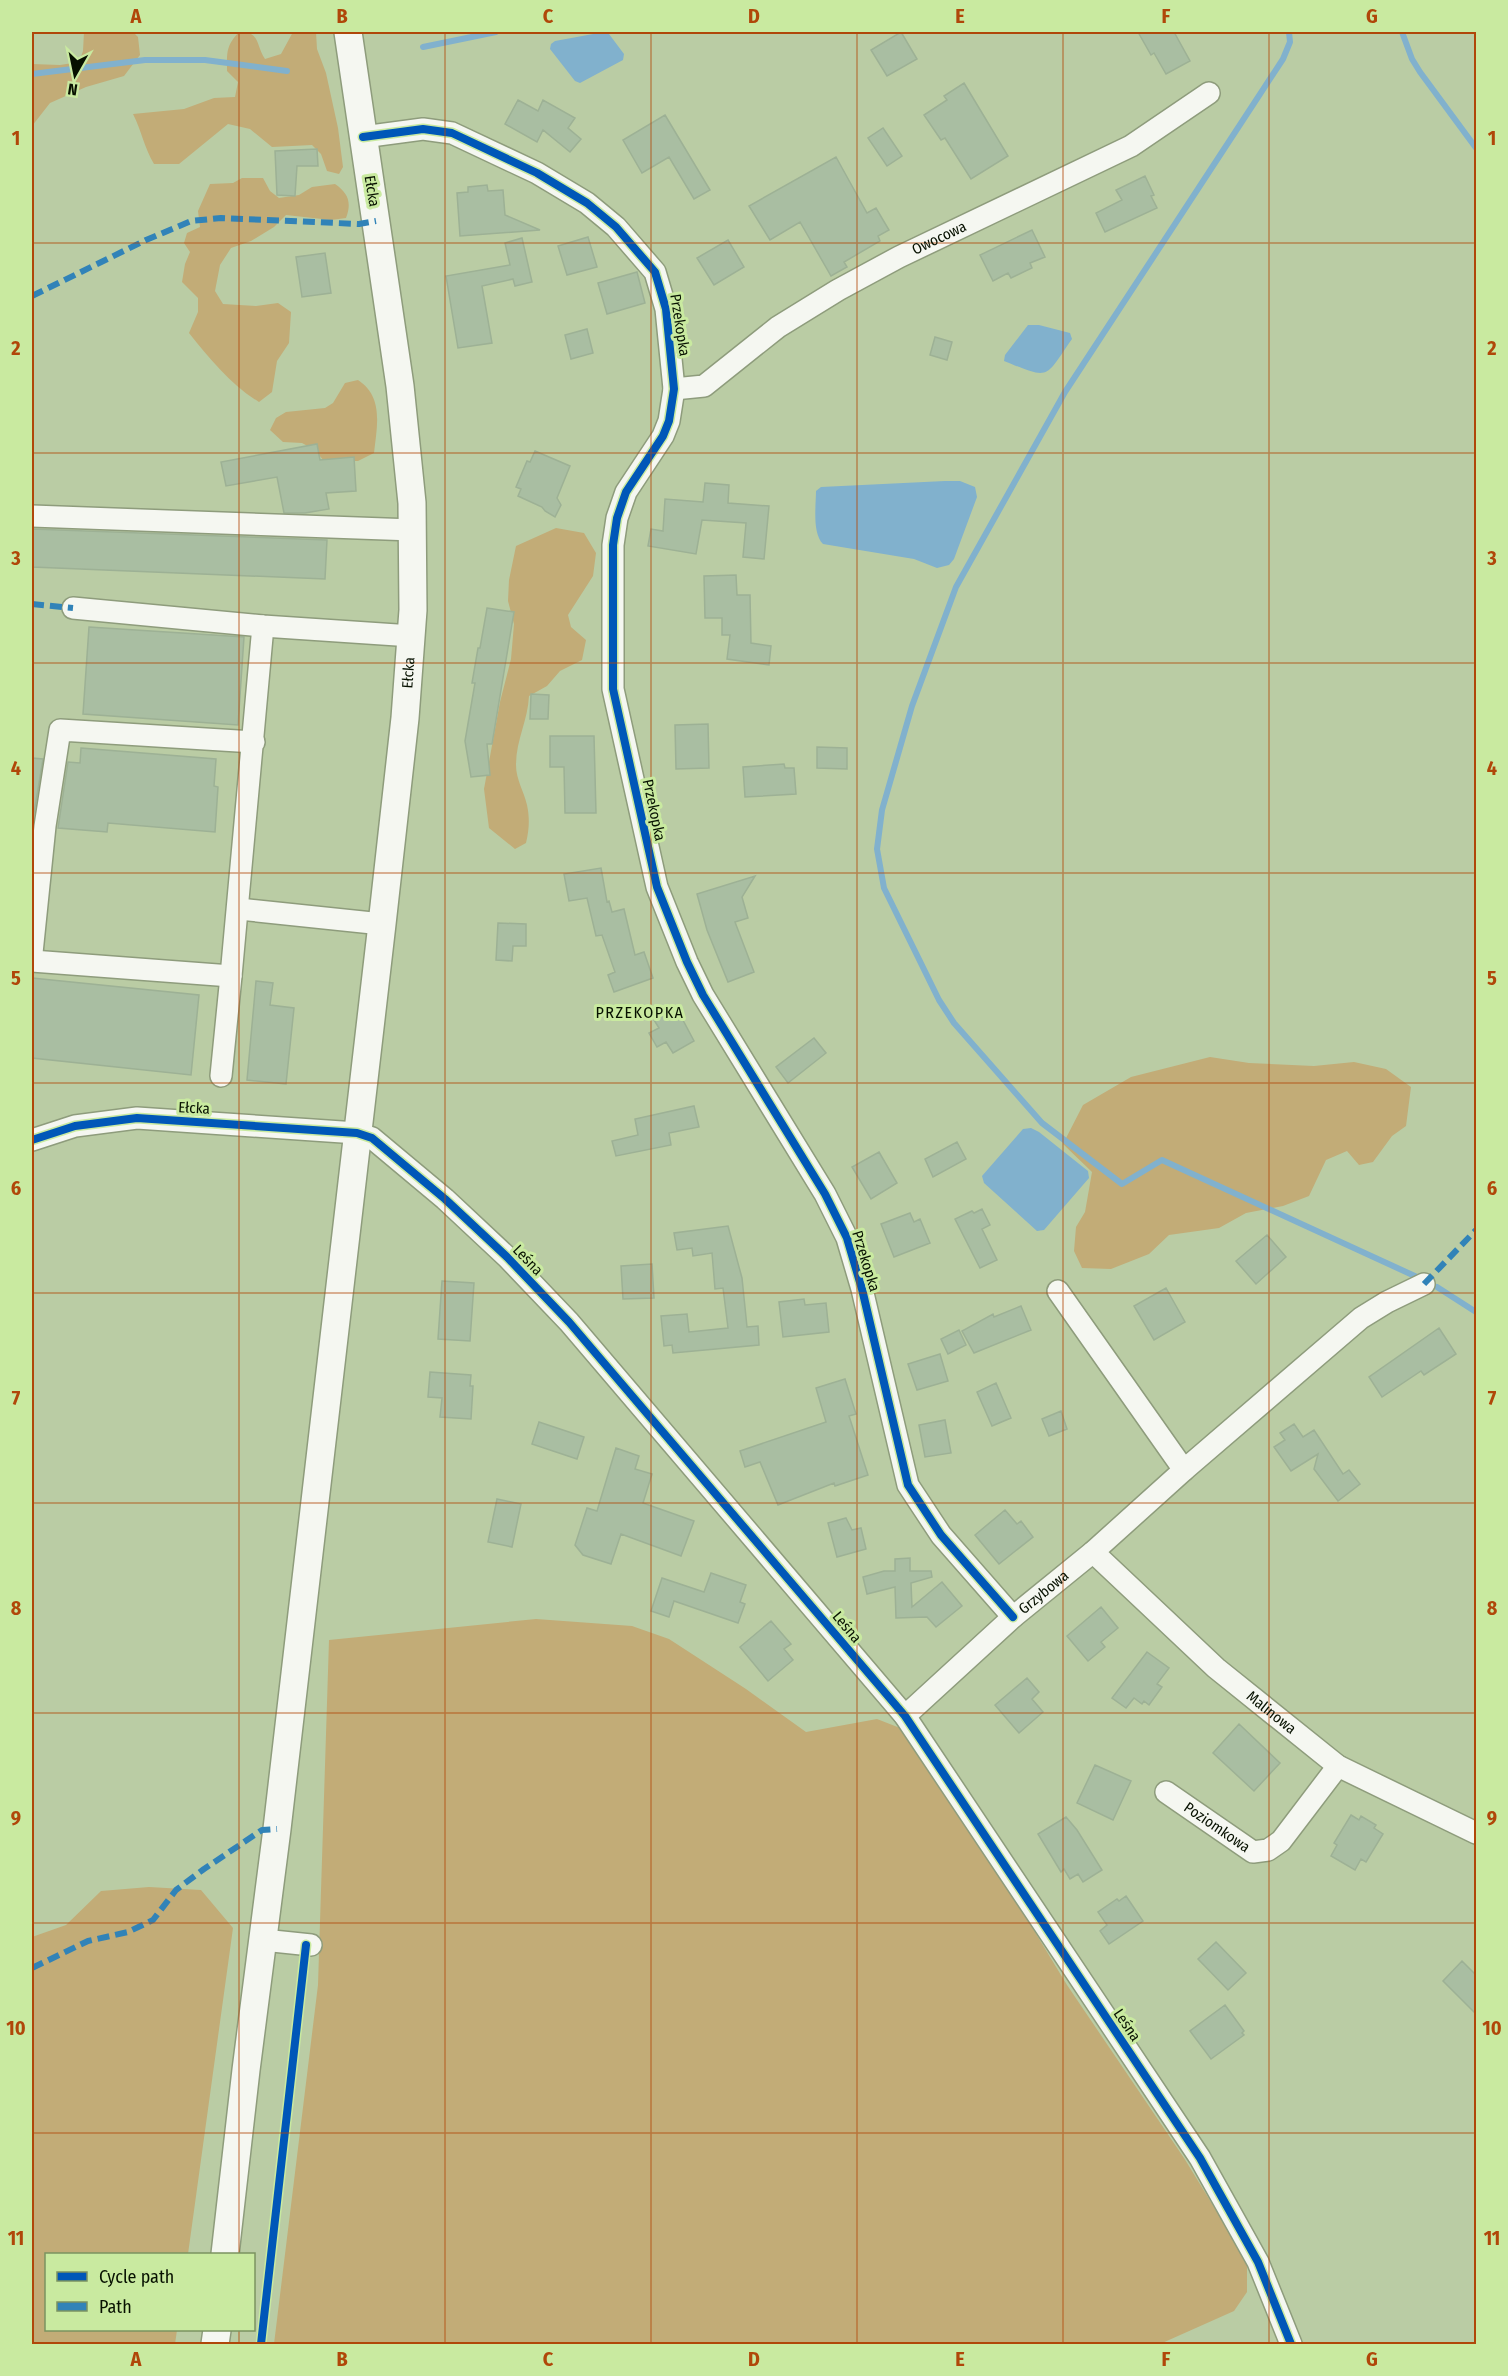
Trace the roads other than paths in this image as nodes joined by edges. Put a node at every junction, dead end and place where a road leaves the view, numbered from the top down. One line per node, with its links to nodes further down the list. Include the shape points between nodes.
1 (348, 32): 3 (main road, Ełcka)
2 (1209, 93): 4 (street, Owocowa, via 1131,146 838,290 778,327 704,386)
3 (363, 137): 4 (street, Przekopka, via 423,129 452,133 537,173 609,221 655,272 666,309); 6 (main road, Ełcka, via 400,386)
4 (674, 389): 23 (street, Przekopka, via 663,436 626,492 613,545 613,689 657,887 703,995 825,1194 847,1238 908,1485 941,1535)
5 (32, 516): 6 (street)
6 (413, 530): 9 (main road, Ełcka)
7 (73, 608): 8 (street)
8 (263, 626): 9 (street); 10 (street)
9 (412, 636): 12 (main road, Ełcka)
10 (254, 742): 11 (street); 13 (street, via 60,730)
11 (239, 909): 12 (street); 15 (street)
12 (382, 924): 17 (main road, Ełcka)
13 (32, 953)
14 (32, 961): 15 (street)
15 (231, 976): 16 (street)
16 (221, 1076)
17 (357, 1133): 18 (street, Ełcka, via 137,1118 75,1126); 24 (street, Leśna, via 372,1138 446,1199 569,1322); 28 (main road)
18 (32, 1140)
19 (1424, 1284): 21 (street, Grzybowa, via 1361,1318)
20 (1059, 1291): 21 (street)
21 (1184, 1470): 22 (street, Grzybowa)
22 (1093, 1552): 23 (street, Grzybowa); 25 (street, Malinowa, via 1216,1668)
23 (1013, 1617): 24 (street, Grzybowa)
24 (904, 1716): 31 (street, Leśna, via 1200,2158 1258,2262)
25 (1338, 1766): 26 (street, Poziomkowa, via 1281,1841 1268,1850 1253,1852); 27 (street, Malinowa)
26 (1166, 1792)
27 (1476, 1833)
28 (263, 1940): 29 (street); 30 (main road)
29 (311, 1946)
30 (225, 2253)
31 (1291, 2344)

